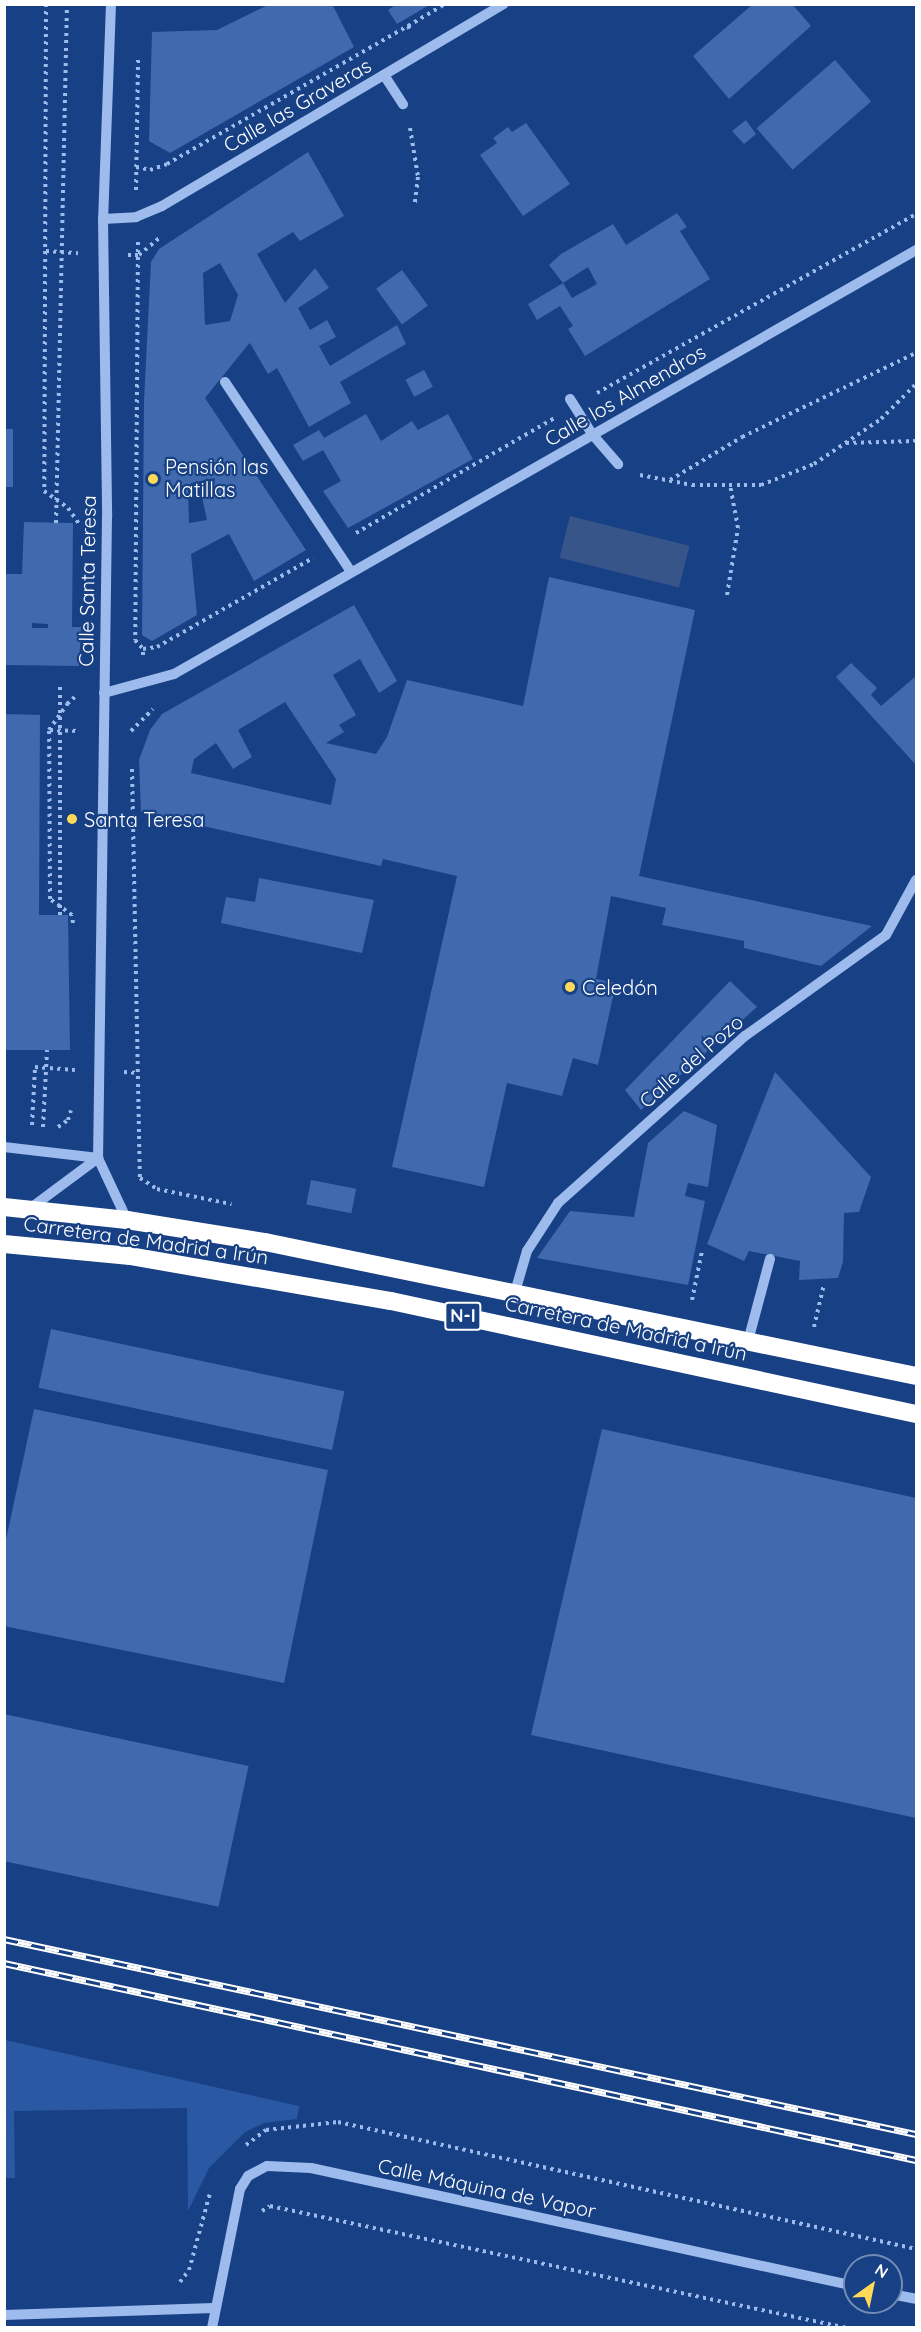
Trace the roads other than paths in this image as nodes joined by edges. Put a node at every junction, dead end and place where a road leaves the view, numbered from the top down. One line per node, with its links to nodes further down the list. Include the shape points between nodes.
1 (111, 4): 5 (street, Calle Santa Teresa)
2 (504, 4): 3 (street, Calle las Graveras)
3 (384, 75): 4 (street); 5 (street, Calle las Graveras, via 162,206 135,217)
4 (403, 104)
5 (103, 219): 12 (street, Calle Santa Teresa, via 107,517)
6 (916, 250): 9 (street, Calle los Almendros)
7 (225, 382): 11 (street)
8 (572, 403): 9 (street)
9 (592, 435): 10 (street); 11 (street, Calle los Almendros)
10 (618, 464)
11 (351, 573): 12 (street, Calle los Almendros, via 174,674)
12 (104, 693): 15 (street, Calle Santa Teresa)
13 (916, 880): 21 (street, Calle del Pozo, via 886,935 745,1036 558,1203 527,1251)
14 (4, 1147): 15 (street)
15 (98, 1158): 17 (street); 18 (street, Calle Santa Teresa)
16 (4, 1207): 17 (highway, Carretera de Madrid a Irún / N-I)
17 (28, 1209): 18 (highway, Carretera de Madrid a Irún / N-I)
18 (127, 1220): 21 (highway, Carretera de Madrid a Irún / N-I, via 265,1242)
19 (4, 1244): 24 (highway, Carretera de Madrid a Irún / N-I, via 130,1256 357,1295)
20 (770, 1259): 22 (street)
21 (515, 1292): 22 (highway, Carretera de Madrid a Irún / N-I)
22 (748, 1341): 23 (highway, Carretera de Madrid a Irún / N-I)
23 (916, 1376)
24 (916, 1414)
25 (843, 2283): 26 (street, Calle Máquina de Vapor, via 311,2168 267,2166 248,2176 240,2189)
26 (214, 2308): 27 (street); 28 (street, Calle Máquina de Vapor)
27 (4, 2315)
28 (213, 2328)

